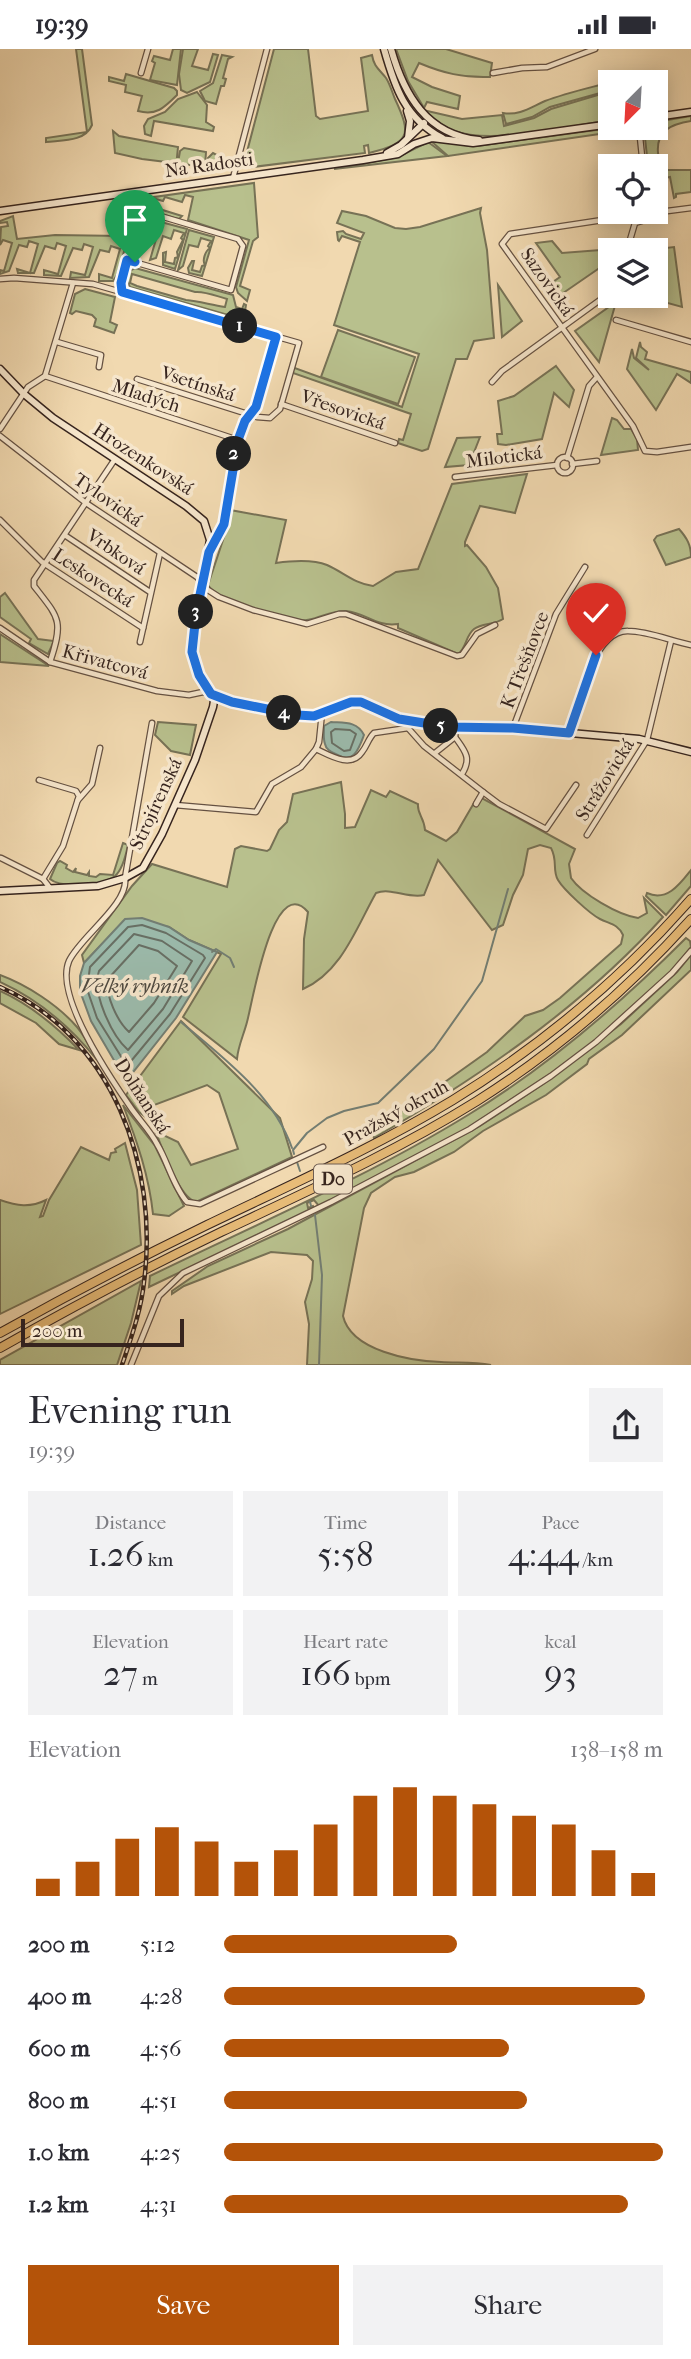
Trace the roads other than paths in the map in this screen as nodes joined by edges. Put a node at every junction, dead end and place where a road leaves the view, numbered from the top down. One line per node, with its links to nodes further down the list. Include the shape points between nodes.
1 (148, 49): 7 (street)
2 (267, 49): 18 (street)
3 (384, 49): 8 (street)
4 (391, 49): 11 (street)
5 (595, 49): 6 (street, via 547,67)
6 (493, 72)
7 (141, 73)
8 (407, 109): 11 (street); 13 (street)
9 (691, 112): 10 (street)
10 (668, 115)
11 (426, 125): 13 (street, Na Radosti); 14 (street, Na Radosti); 15 (street, Na Radosti); 16 (street)
12 (598, 126): 15 (street, Na Radosti)
13 (408, 138): 17 (street, Na Radosti)
14 (445, 139): 15 (street, Na Radosti); 16 (street, Na Radosti)
15 (484, 141)
16 (414, 144): 17 (street, Na Radosti, via 398,154)
17 (381, 156): 18 (street, Na Radosti)
18 (233, 178): 21 (street, Na Radosti)
19 (691, 208): 20 (street)
20 (668, 210)
21 (0, 211)
22 (598, 219): 29 (street, Sazovická, via 510,234 502,244)
23 (127, 260): 23 (street, via 231,290 243,248 241,241 150,213 138,223); 26 (street)
24 (0, 279): 25 (street)
25 (73, 283): 26 (street); 31 (street)
26 (122, 292): 30 (street)
27 (598, 302): 29 (street)
28 (616, 320): 32 (street)
29 (562, 328): 36 (street, Sazovická); 38 (street)
30 (276, 337): 40 (street, via 299,344); 41 (street)
31 (57, 342): 33 (street, via 101,355); 35 (street)
32 (691, 342)
33 (99, 367)
34 (0, 369): 39 (street, Hrozenkovská)
35 (45, 376): 39 (street); 44 (street, Mladých)
36 (597, 377): 46 (street, Sazovická, via 646,451); 47 (street, via 589,386)
37 (137, 379): 41 (street, Vsetínská)
38 (492, 382)
39 (24, 394): 42 (street); 48 (street, Hrozenkovská)
40 (281, 404): 41 (street, via 272,417); 45 (street, Vřesovická)
41 (251, 415): 44 (street)
42 (0, 429)
43 (0, 436): 53 (street, Tylovická)
44 (238, 440): 56 (street, via 224,524)
45 (395, 443)
46 (691, 447)
47 (567, 458): 50 (street, Milotická); 51 (street, Milotická)
48 (115, 459): 53 (street); 56 (street, Hrozenkovská, via 198,515 209,534)
49 (597, 461): 50 (street, Milotická)
50 (572, 464): 51 (street, Milotická, via 567,473)
51 (557, 465): 52 (street, Milotická)
52 (455, 477)
53 (86, 503): 55 (street); 57 (street, Tylovická)
54 (0, 520): 58 (street, Leskovecká)
55 (66, 536): 58 (street); 61 (street, Vrbková)
56 (209, 552): 60 (street, Hrozenkovská)
57 (160, 553): 60 (street, Tylovická); 61 (street)
58 (45, 564): 64 (street, Leskovecká); 68 (street, via 34,585 58,622 57,645)
59 (584, 567): 74 (street, K Třešňovce, via 556,614)
60 (202, 584): 62 (street, Tylovická, via 222,599 283,619 307,624 346,614 457,656 477,634); 69 (street, Hrozenkovská, via 192,652)
61 (150, 592): 64 (street)
62 (495, 625)
63 (0, 628): 68 (street, Křivatcová)
64 (143, 628): 66 (street)
65 (670, 641): 67 (street); 75 (street, via 628,631 609,637 596,655); 77 (street, Strážovická)
66 (140, 642)
67 (691, 645)
68 (50, 662): 69 (street, Křivatcová, via 157,691)
69 (211, 694): 70 (street, via 281,712); 88 (street, Strojírenská, via 213,708)
70 (322, 713): 72 (street, via 361,702); 79 (street)
71 (152, 723): 91 (street, Dolňanská)
72 (409, 724): 73 (street); 79 (street, via 374,733 362,754 350,760); 81 (street, via 424,746)
73 (456, 728): 74 (street); 76 (street)
74 (513, 728): 75 (street)
75 (569, 733): 77 (street)
76 (455, 737): 81 (street); 82 (street, via 467,753)
77 (647, 740): 80 (street); 89 (street, Strážovická)
78 (100, 748): 86 (street, via 92,784)
79 (316, 749): 88 (street, via 301,767 272,784 255,813)
80 (691, 752)
81 (435, 753): 82 (street)
82 (462, 774): 85 (street)
83 (39, 780): 86 (street, via 76,791)
84 (576, 785): 85 (street, via 546,829)
85 (483, 792): 87 (street)
86 (78, 801): 92 (street, via 63,846)
87 (476, 804)
88 (175, 805): 91 (street, Strojírenská, via 147,863)
89 (587, 835)
90 (1, 858): 92 (street)
91 (125, 878): 93 (street, Strojírenská, via 98,886); 98 (street, Dolňanská, via 123,893 70,960 66,986 80,1023 158,1145 185,1200 200,1204)
92 (43, 880): 93 (street)
93 (50, 888): 94 (street, Strojírenská)
94 (0, 891)
95 (691, 899): 99 (highway, Pražský okruh / D0, via 619,974 563,1023 447,1104)
96 (691, 919): 100 (highway, Pražský okruh / D0, via 571,1033 453,1116 138,1273)
97 (691, 951): 101 (street, via 596,1042 470,1129 183,1273 159,1296)
98 (323, 1147)
99 (0, 1333)
100 (0, 1348)
101 (131, 1365)

